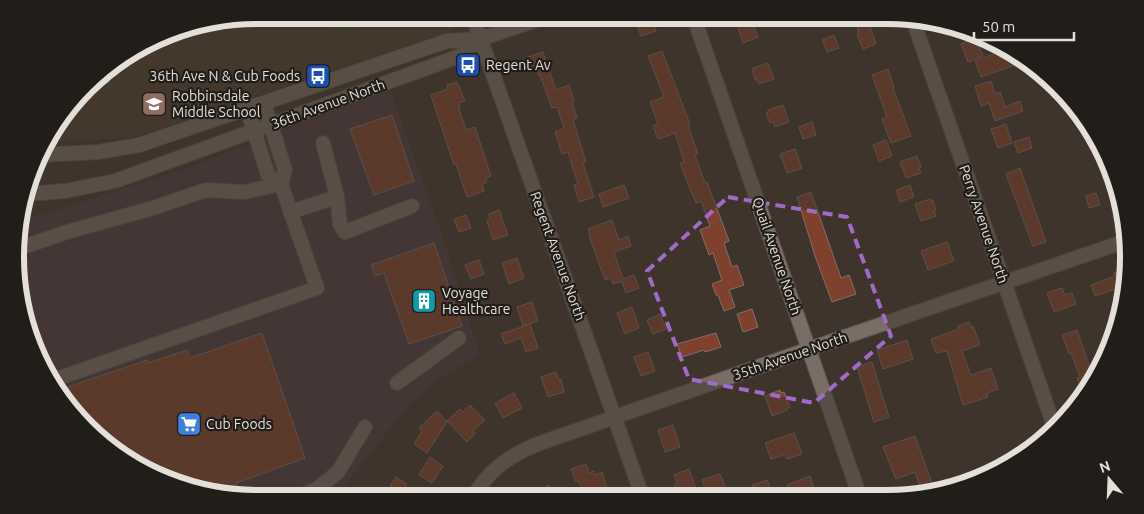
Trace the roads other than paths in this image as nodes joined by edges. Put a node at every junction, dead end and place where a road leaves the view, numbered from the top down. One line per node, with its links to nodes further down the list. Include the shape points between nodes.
1 (475, 24): 5 (street, Regent Avenue North)
2 (525, 24): 5 (street, 36th Avenue North)
3 (696, 24): 21 (street, Quail Avenue North)
4 (915, 26): 19 (street, Perry Avenue North)
5 (480, 39): 6 (street, 36th Avenue North, via 447,41); 8 (street, 36th Avenue North, via 460,56); 24 (street, Regent Avenue North)
6 (264, 103): 7 (street, 36th Avenue North); 8 (street)
7 (247, 109): 9 (street); 11 (street, 36th Avenue North, via 139,145 98,152)
8 (271, 125): 9 (street, 36th Avenue North); 12 (street, via 285,170)
9 (254, 131): 12 (street, via 268,175); 13 (street, 36th Avenue North, via 115,180 65,191)
10 (323, 143): 14 (street)
11 (48, 155)
12 (281, 184): 16 (street); 18 (street, via 244,192 206,190)
13 (33, 193)
14 (337, 197): 15 (street, via 340,224 346,232); 16 (street)
15 (412, 206)
16 (290, 212): 22 (street, via 316,288)
17 (1120, 244): 19 (street, 35th Avenue North)
18 (24, 247)
19 (1004, 282): 21 (street, 35th Avenue North); 25 (street, Perry Avenue North)
20 (459, 338): 23 (street)
21 (809, 349): 24 (street, 35th Avenue North); 30 (street, Quail Avenue North)
22 (57, 377)
23 (397, 383)
24 (616, 417): 28 (street, 35th Avenue North, via 516,454 499,464); 29 (street, Regent Avenue North)
25 (1052, 422)
26 (365, 427): 27 (street, via 338,472)
27 (317, 490)
28 (478, 490)
29 (640, 490)
30 (858, 490)

